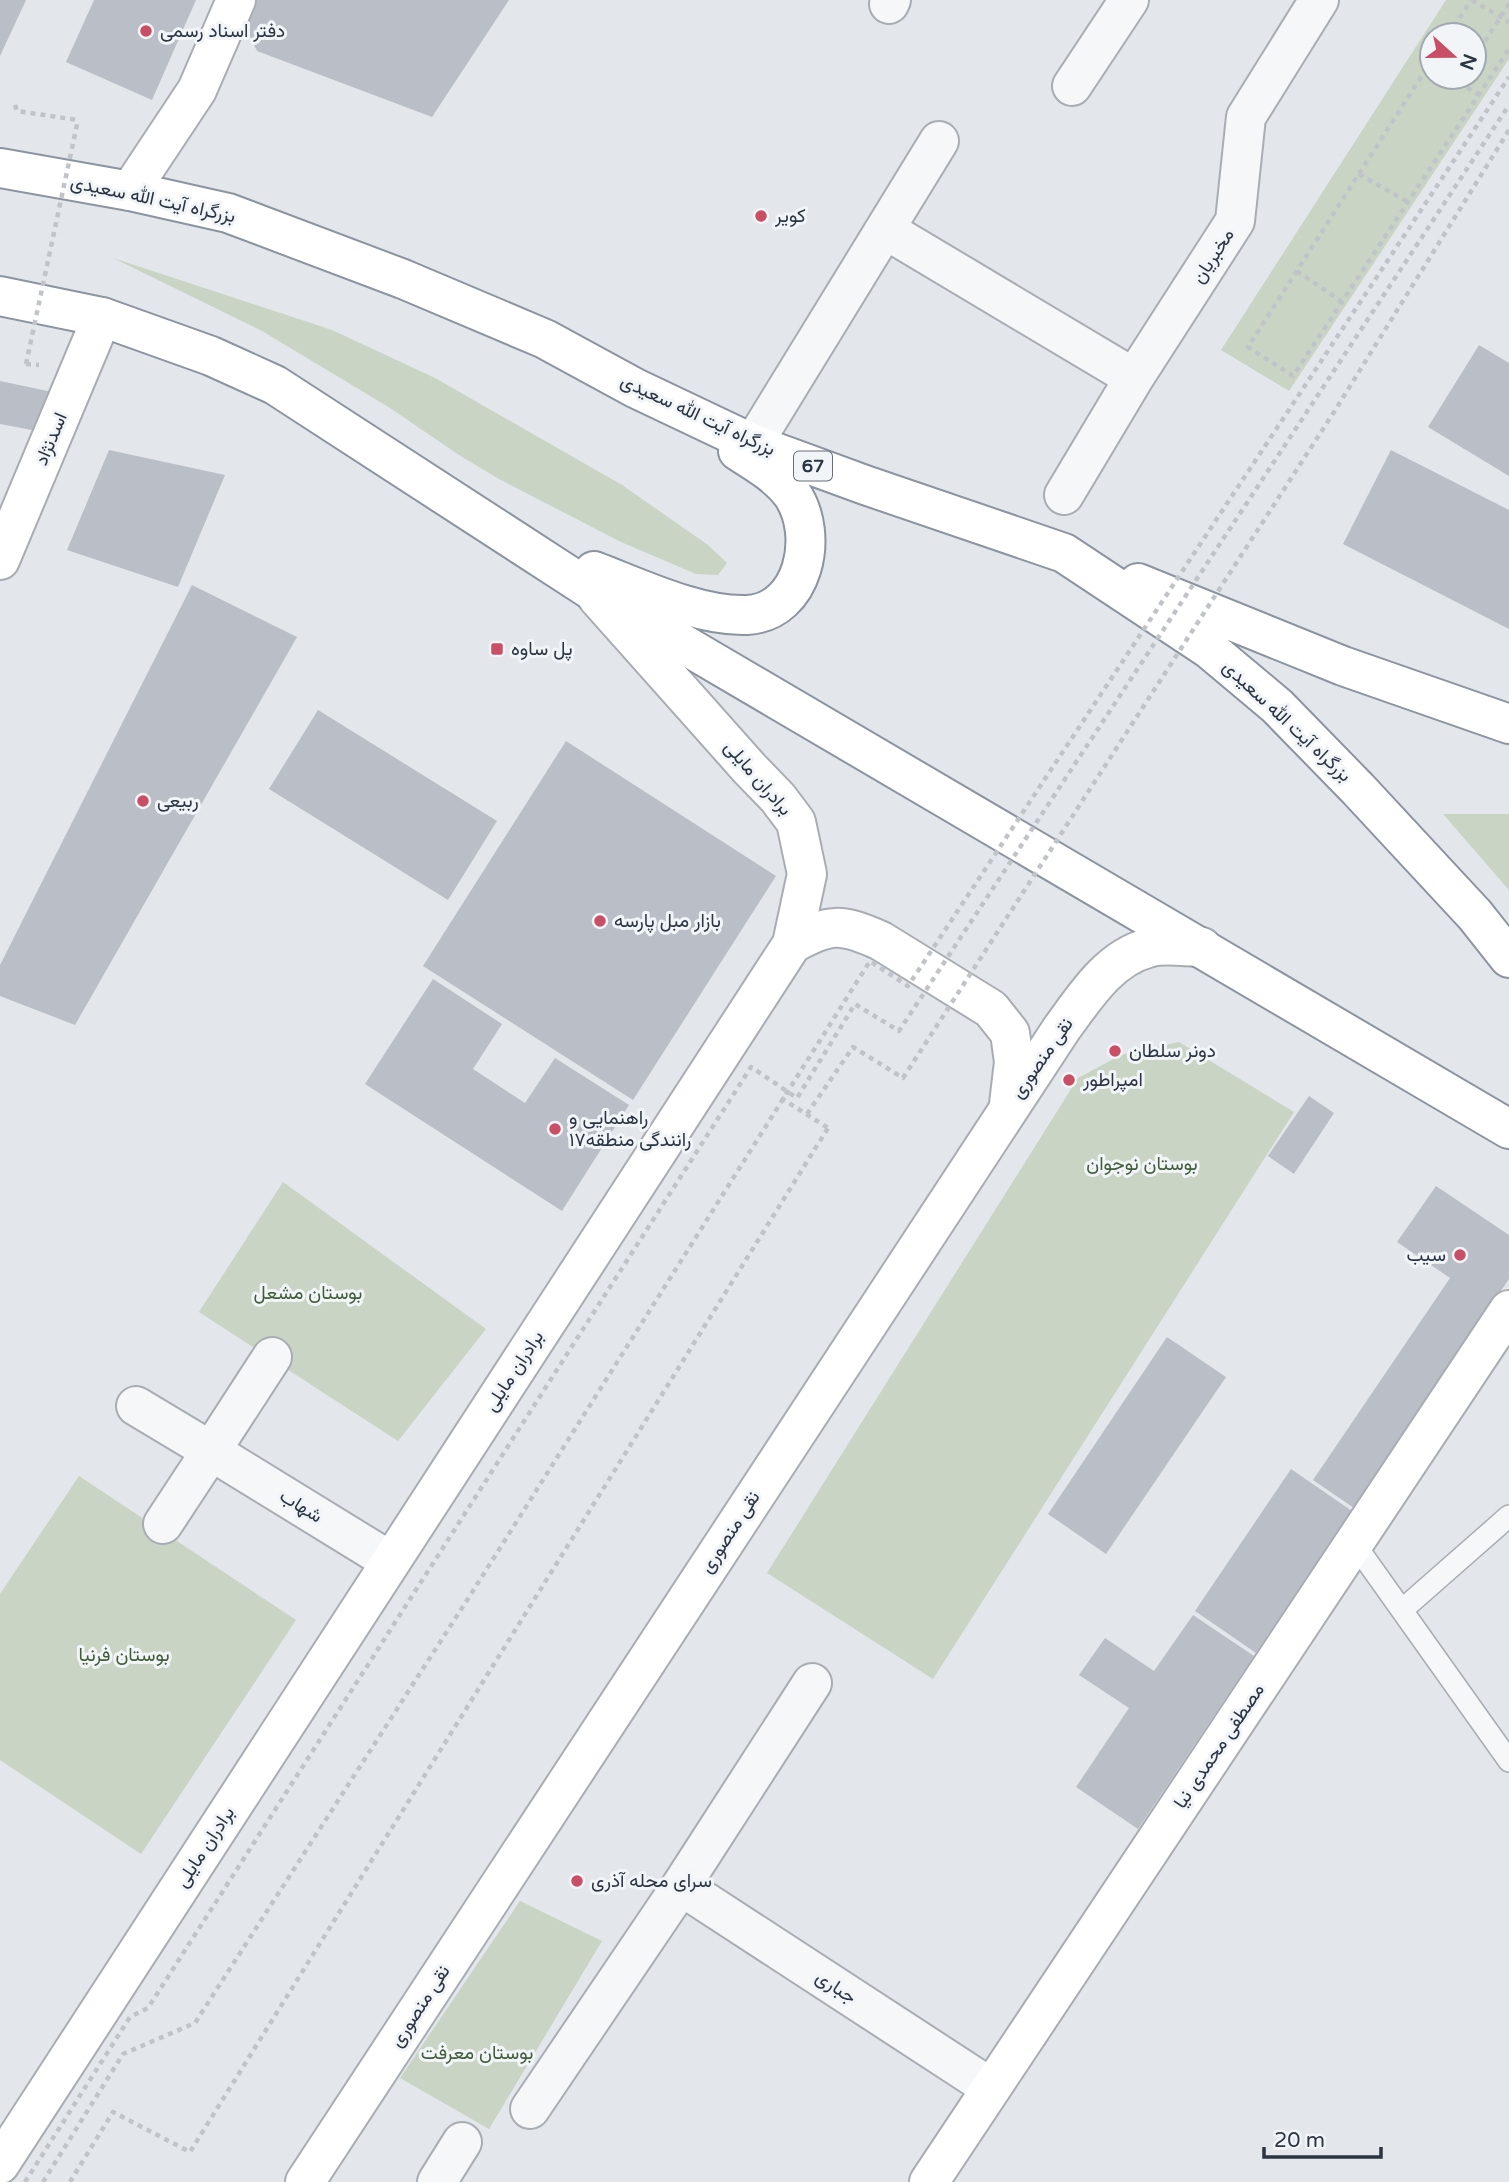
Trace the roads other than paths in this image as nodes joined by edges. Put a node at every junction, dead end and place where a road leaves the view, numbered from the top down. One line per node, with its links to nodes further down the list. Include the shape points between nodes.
1 (236, 0): 7 (main road, via 197,90)
2 (1129, 0): 4 (street)
3 (1320, 0): 11 (street, مخبریان, via 1246,117 1236,220)
4 (1072, 86)
5 (939, 141): 8 (street)
6 (0, 167): 7 (main road, بزرگراه آیت الله سعیدی / 67)
7 (130, 191): 12 (main road, بزرگراه آیت الله سعیدی / 67, via 228,213 403,279 545,339)
8 (886, 230): 11 (street); 13 (street)
9 (0, 296): 10 (main road)
10 (102, 317): 15 (main road, via 211,356 275,385); 17 (main road, اسدنژاد)
11 (1134, 377): 14 (street, مخبریان)
12 (635, 388): 13 (main road, بزرگراه آیت الله سعیدی / 67); 15 (main road, via 769,471 792,494 805,523 807,552 795,583 777,607 748,615 710,611)
13 (753, 444): 16 (main road, بزرگراه آیت الله سعیدی / 67)
14 (1064, 495)
15 (517, 542): 18 (main road)
16 (1064, 553): 19 (main road, via 1343,666); 22 (main road, بزرگراه آیت الله سعیدی / 67, via 1209,649 1276,706 1376,808)
17 (0, 560)
18 (591, 590): 20 (main road, برادران مایلی, via 796,822 807,874); 21 (main road)
19 (1509, 724)
20 (792, 944): 23 (main road, via 819,929 836,926 862,932 991,1009 1010,1033 1014,1062); 32 (main road, برادران مایلی)
21 (1202, 947): 23 (main road, نقی منصوری, via 1148,947 1119,961 1092,988); 24 (main road)
22 (1509, 957)
23 (1008, 1107): 41 (main road, نقی منصوری)
24 (1509, 1129)
25 (1509, 1310): 31 (main road, مصطفی محمدی نیا)
26 (272, 1357): 28 (street)
27 (136, 1406): 28 (street, شهاب)
28 (211, 1451): 30 (street); 32 (street, شهاب)
29 (1509, 1516): 33 (lane)
30 (163, 1524)
31 (1354, 1543): 33 (lane); 37 (main road, مصطفی محمدی نیا)
32 (390, 1561): 40 (main road, برادران مایلی)
33 (1402, 1610): 35 (lane)
34 (812, 1683): 36 (street)
35 (1509, 1761)
36 (681, 1886): 37 (street, جباری); 38 (street)
37 (991, 2088): 43 (main road, مصطفی محمدی نیا)
38 (530, 2109)
39 (462, 2142): 42 (street)
40 (0, 2164)
41 (305, 2182)
42 (437, 2182)
43 (929, 2182)

